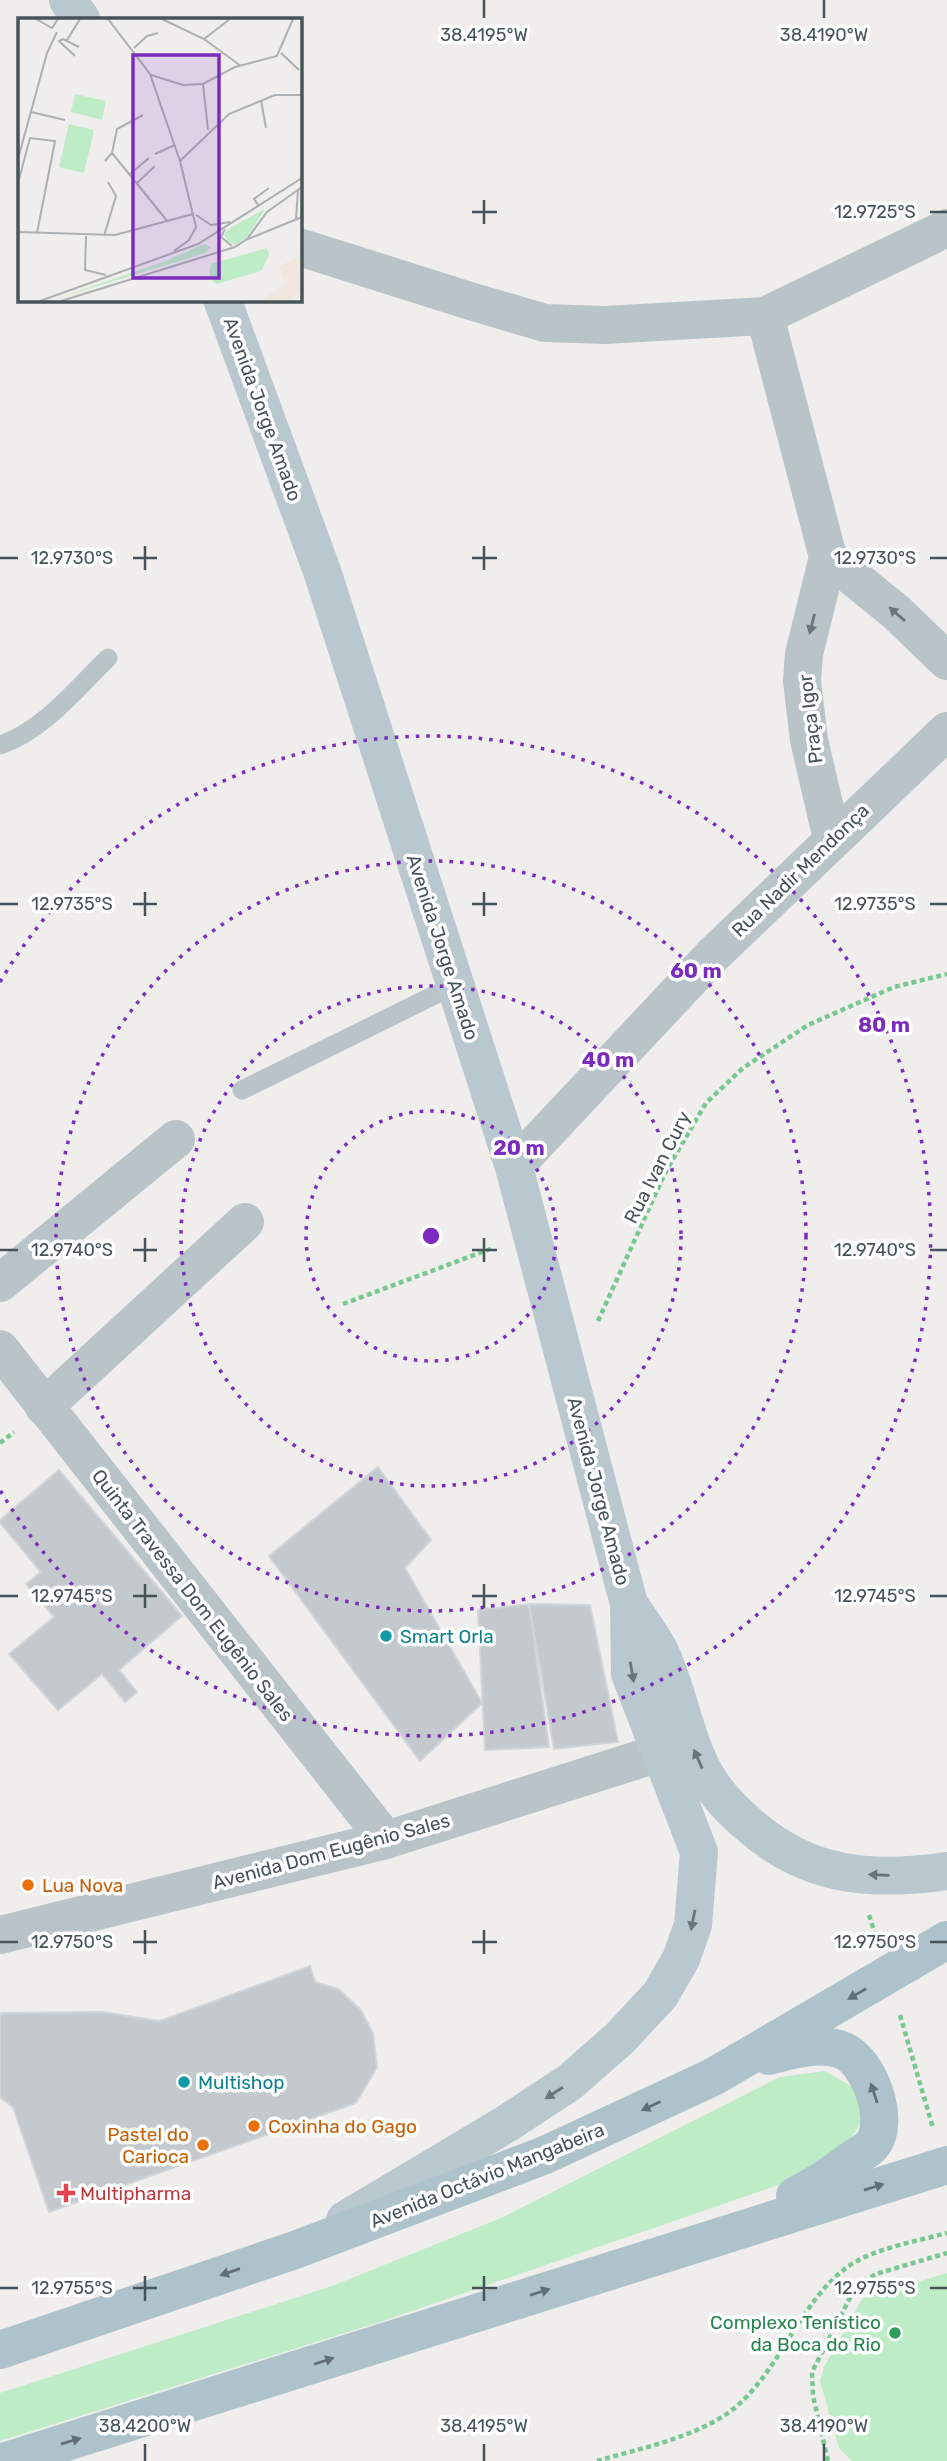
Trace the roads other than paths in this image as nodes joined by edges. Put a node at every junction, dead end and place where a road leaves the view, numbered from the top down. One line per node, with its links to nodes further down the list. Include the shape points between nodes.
1 (68, 0): 2 (main road)
2 (80, 18)
3 (947, 228): 6 (street)
4 (301, 248): 6 (street, via 545,323 605,325)
5 (223, 301): 13 (main road, Avenida Jorge Amado, via 322,571)
6 (765, 316): 7 (street, Praça Igor)
7 (828, 557): 9 (street, one-way to 7); 12 (street, Praça Igor, one-way to 12, via 804,654 802,681 809,740)
8 (108, 658): 11 (lane, via 37,726)
9 (947, 661)
10 (947, 731): 12 (street, Rua Nadir Mendonça)
11 (0, 745)
12 (832, 839): 16 (street, Rua Nadir Mendonça, via 713,955)
13 (455, 985): 14 (lane); 16 (main road, Avenida Jorge Amado)
14 (242, 1090)
15 (176, 1139): 18 (street)
16 (514, 1167): 21 (main road, Avenida Jorge Amado)
17 (245, 1222): 20 (street)
18 (0, 1283)
19 (0, 1349): 20 (street, Quinta Travessa Dom Eugênio Sales)
20 (44, 1406): 23 (street, Quinta Travessa Dom Eugênio Sales)
21 (629, 1604): 22 (main road, Avenida Jorge Amado, one-way to 22, via 630,1674); 24 (main road, Avenida Jorge Amado, one-way to 21, via 909,1877 855,1874 804,1862 762,1837 727,1807 698,1762 664,1661)
22 (659, 1753): 23 (street, Avenida Dom Eugênio Sales); 30 (main road, Avenida Jorge Amado, one-way to 30, via 699,1852 693,1925 681,1959 660,1995 570,2082)
23 (386, 1840): 25 (street, Avenida Dom Eugênio Sales)
24 (947, 1871)
25 (0, 1935)
26 (947, 1940): 27 (main road, Avenida Octávio Mangabeira, one-way to 27)
27 (713, 2077): 29 (main road, one-way to 27, via 823,2182 873,2144 881,2116 872,2084 844,2051 812,2046); 30 (main road, Avenida Octávio Mangabeira, one-way to 30, via 545,2155)
28 (945, 2165): 29 (main road, one-way to 28)
29 (712, 2237): 32 (main road, one-way to 29)
30 (295, 2250): 31 (main road, Avenida Octávio Mangabeira, one-way to 31)
31 (0, 2350)
32 (6, 2461)

